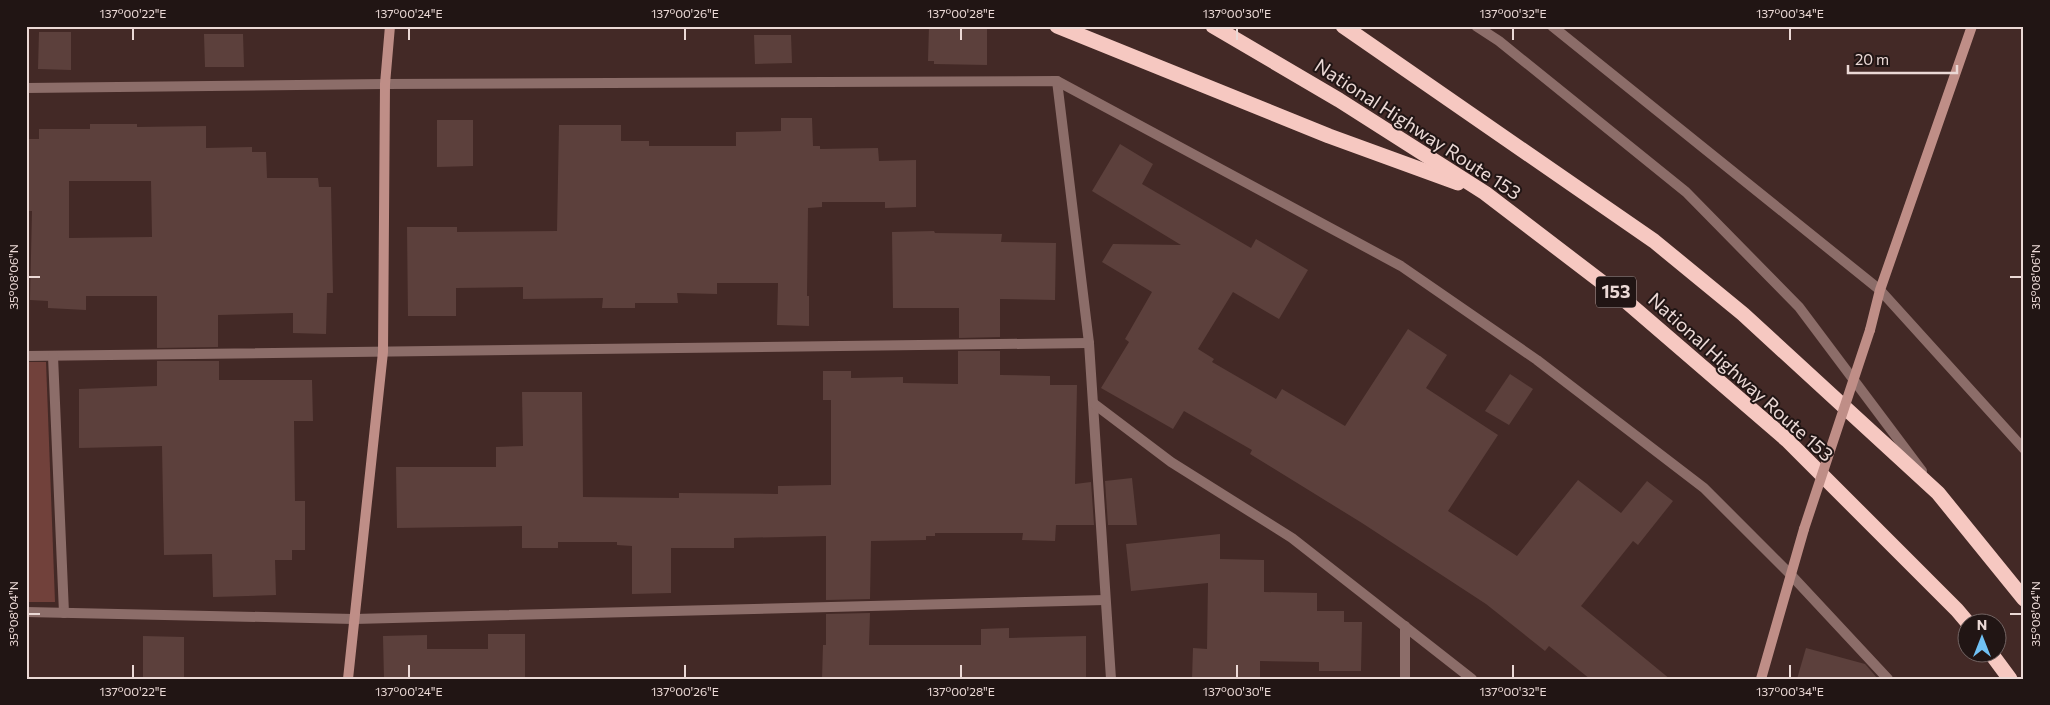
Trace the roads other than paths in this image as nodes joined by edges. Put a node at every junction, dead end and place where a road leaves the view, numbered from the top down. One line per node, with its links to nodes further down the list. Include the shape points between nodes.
1 (390, 26): 9 (street)
2 (1057, 26): 11 (highway, via 1329,136)
3 (1213, 26): 11 (highway, National Highway Route 153 / 153, via 1339,100)
4 (1343, 26): 19 (highway, National Highway Route 153, via 1654,241 1743,314)
5 (1476, 26): 19 (street, via 1686,192 1799,307)
6 (1552, 26): 12 (street)
7 (1972, 26): 12 (street)
8 (1057, 81): 9 (street); 13 (street); 20 (street, via 1401,266 1537,360 1704,488)
9 (385, 84): 10 (street); 14 (street)
10 (26, 88)
11 (1485, 193): 24 (highway, National Highway Route 153 / 153, via 1620,296 1787,440)
12 (1880, 290): 18 (street); 20 (street, bridge)
13 (1089, 343): 14 (street); 17 (street)
14 (383, 352): 16 (street); 26 (street)
15 (26, 356): 16 (street)
16 (53, 356): 25 (street)
17 (1092, 403): 22 (street); 27 (street, via 1171,462 1292,538)
18 (2024, 449)
19 (1938, 493): 21 (highway, National Highway Route 153)
20 (1791, 575): 33 (street); 34 (street)
21 (2024, 599)
22 (1105, 600): 26 (street); 30 (street)
23 (26, 612): 25 (street)
24 (1958, 612)
25 (64, 613): 26 (street)
26 (354, 619): 29 (street)
27 (1405, 626): 31 (street); 32 (street)
28 (1997, 662): 35 (highway)
29 (348, 679)
30 (1111, 679)
31 (1405, 679)
32 (1472, 679)
33 (1761, 679)
34 (1888, 679)
35 (2010, 679)

